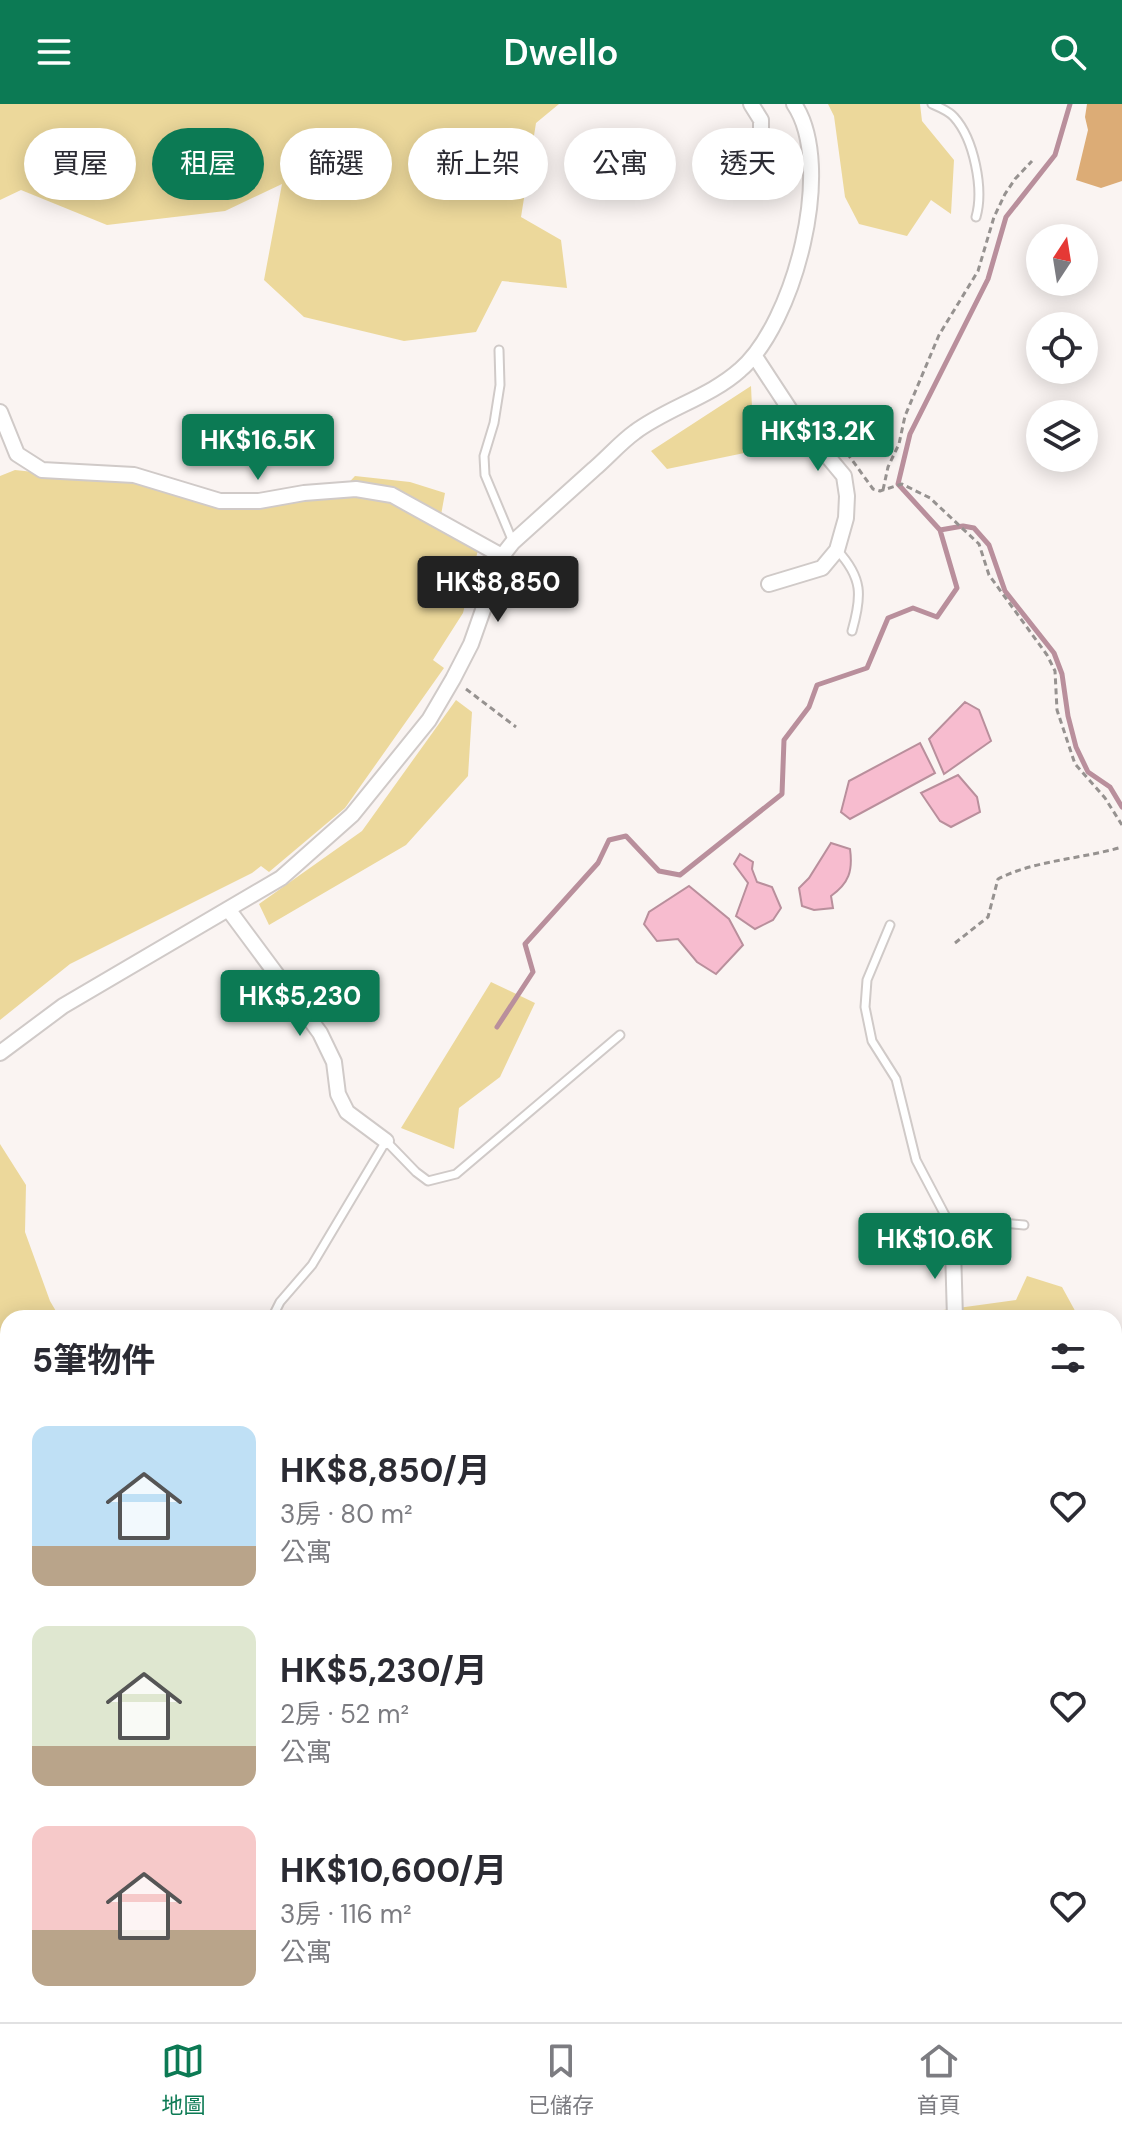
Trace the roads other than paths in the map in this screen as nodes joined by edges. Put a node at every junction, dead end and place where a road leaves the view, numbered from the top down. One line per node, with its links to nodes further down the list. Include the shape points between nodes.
1 (751, 104): 4 (street)
2 (932, 104): 5 (lane, via 954,117 975,159)
3 (798, 105): 7 (street, via 810,164 807,222 796,272 776,322)
4 (761, 128)
5 (976, 217)
6 (499, 350): 9 (lane, via 500,385 484,456 485,475)
7 (754, 355): 9 (street, via 739,371 636,431); 10 (street, via 794,416 844,476 846,518)
8 (0, 412): 11 (street, via 17,454 42,470 134,475 220,501 356,489 392,495)
9 (513, 542): 11 (street)
10 (837, 550): 12 (street, via 822,568); 13 (lane, via 857,579 860,598)
11 (502, 556): 14 (street, via 471,644 429,720 352,815 281,878)
12 (769, 584)
13 (852, 631)
14 (228, 909): 17 (street, via 63,1006); 18 (street, via 320,1033 347,1112)
15 (890, 925): 20 (lane, via 867,980 865,1007 872,1041 896,1079 916,1160 946,1217)
16 (620, 1035): 18 (lane, via 456,1174 428,1181)
17 (0, 1053)
18 (386, 1141): 21 (lane, via 312,1265)
19 (1024, 1225): 20 (lane, via 1003,1223)
20 (953, 1249): 22 (street)
21 (276, 1310)
22 (955, 1310)

